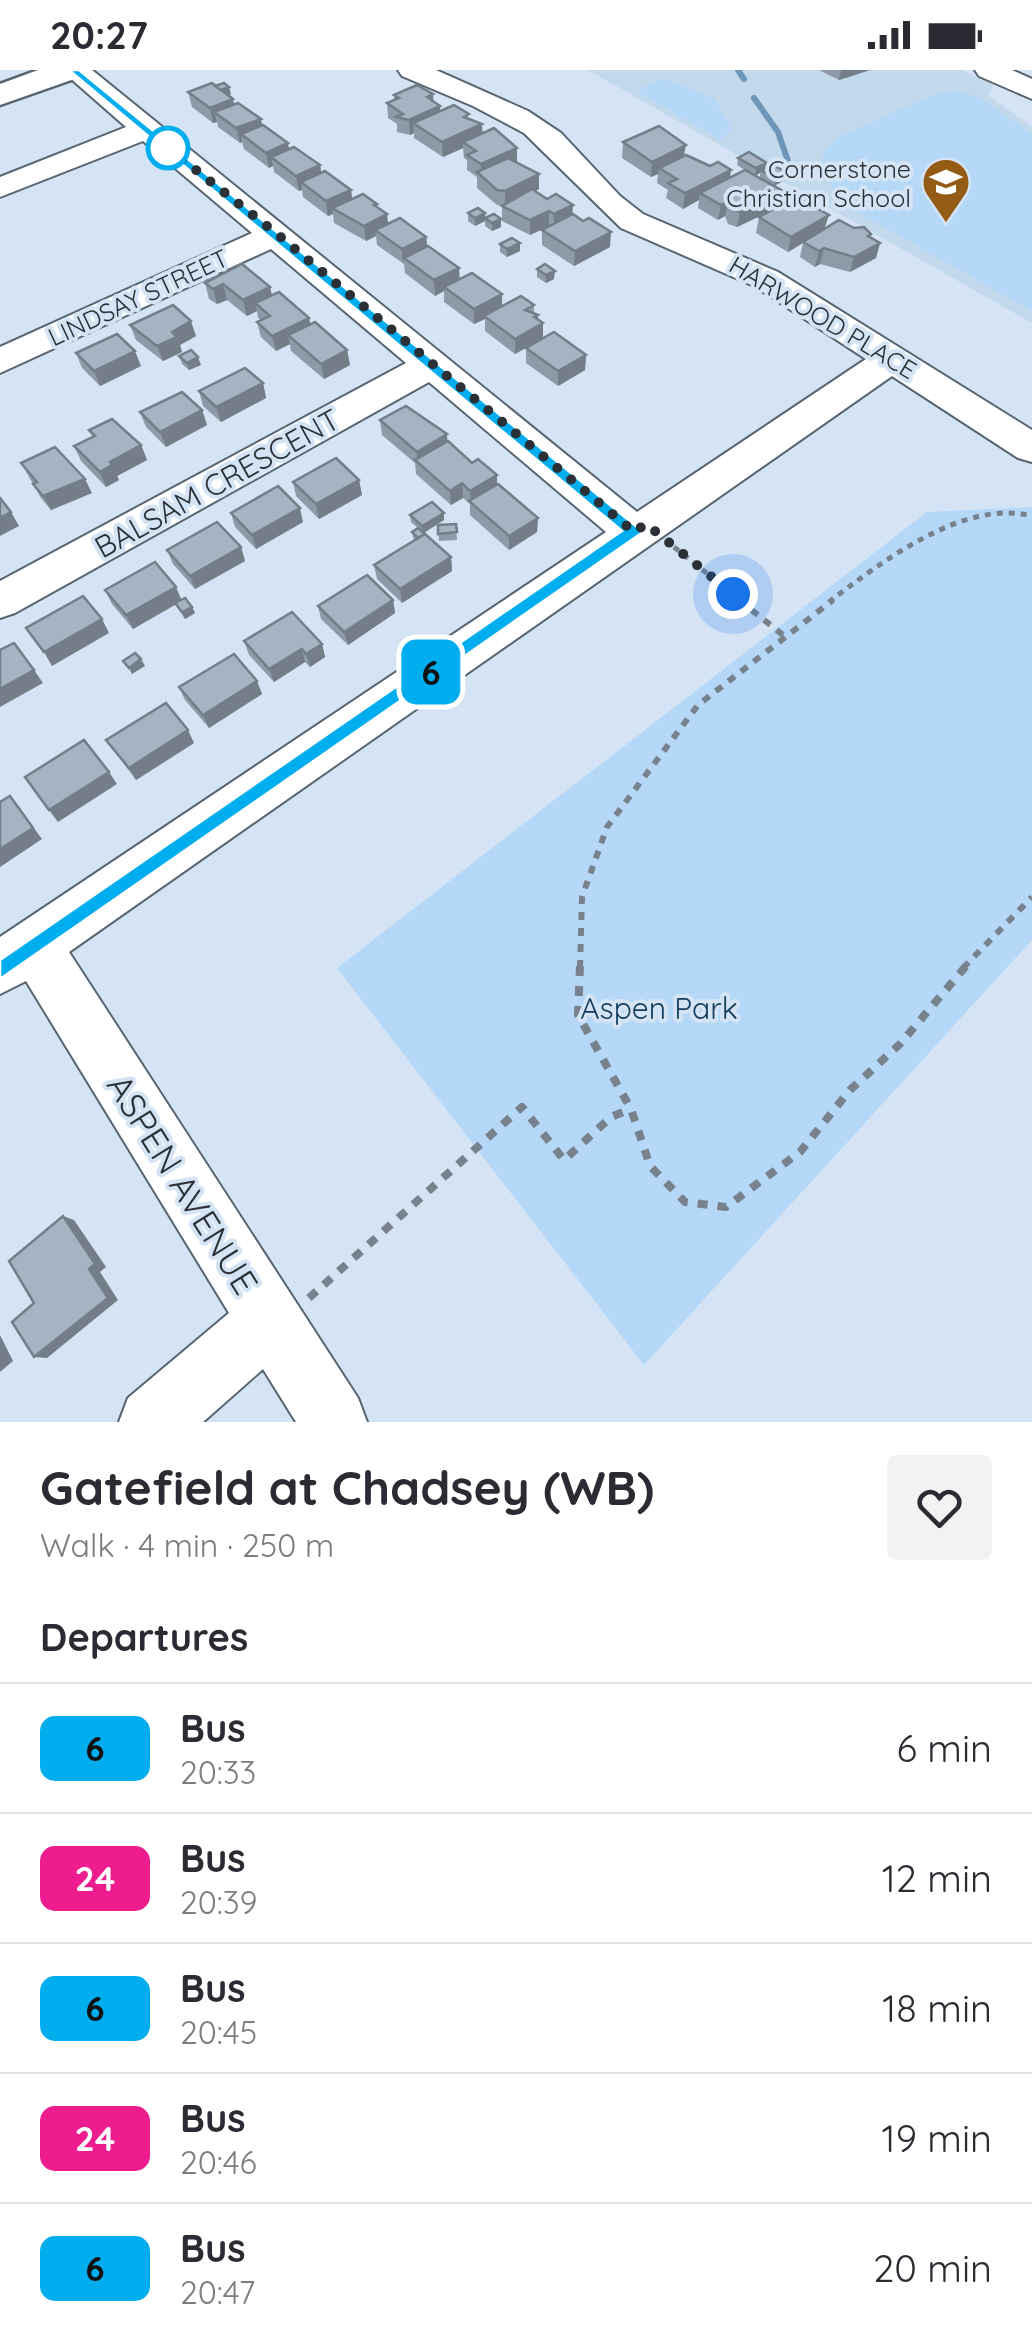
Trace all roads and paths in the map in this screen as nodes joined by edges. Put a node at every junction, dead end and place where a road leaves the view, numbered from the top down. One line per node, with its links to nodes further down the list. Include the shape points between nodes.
1 (72, 70): 5 (main road); 6 (street)
2 (412, 70): 9 (street, HARWOOD PLACE, via 530,124 633,222 746,268)
3 (989, 70): 4 (street)
4 (1032, 90)
5 (0, 95)
6 (145, 130): 7 (street); 8 (street)
7 (0, 188)
8 (277, 234): 10 (street, LINDSAY STREET); 11 (street)
9 (892, 358): 12 (street, HARWOOD PLACE); 14 (street)
10 (0, 361)
11 (433, 364): 14 (street); 15 (street, BALSAM CRESCENT)
12 (1032, 448)
13 (1032, 516): 16 (path, via 980,516 930,533)
14 (640, 528): 16 (path); 18 (street)
15 (0, 602)
16 (783, 635): 19 (path, via 698,705 655,759 606,828 582,897 578,1014)
17 (1032, 897): 19 (path, via 800,1152 726,1207 685,1202 650,1166)
18 (17, 957): 20 (street, ASPEN AVENUE)
19 (630, 1109): 20 (path, via 611,1117 564,1160 522,1107)
20 (272, 1324): 21 (street); 22 (street, ASPEN AVENUE)
21 (152, 1422)
22 (334, 1422)

